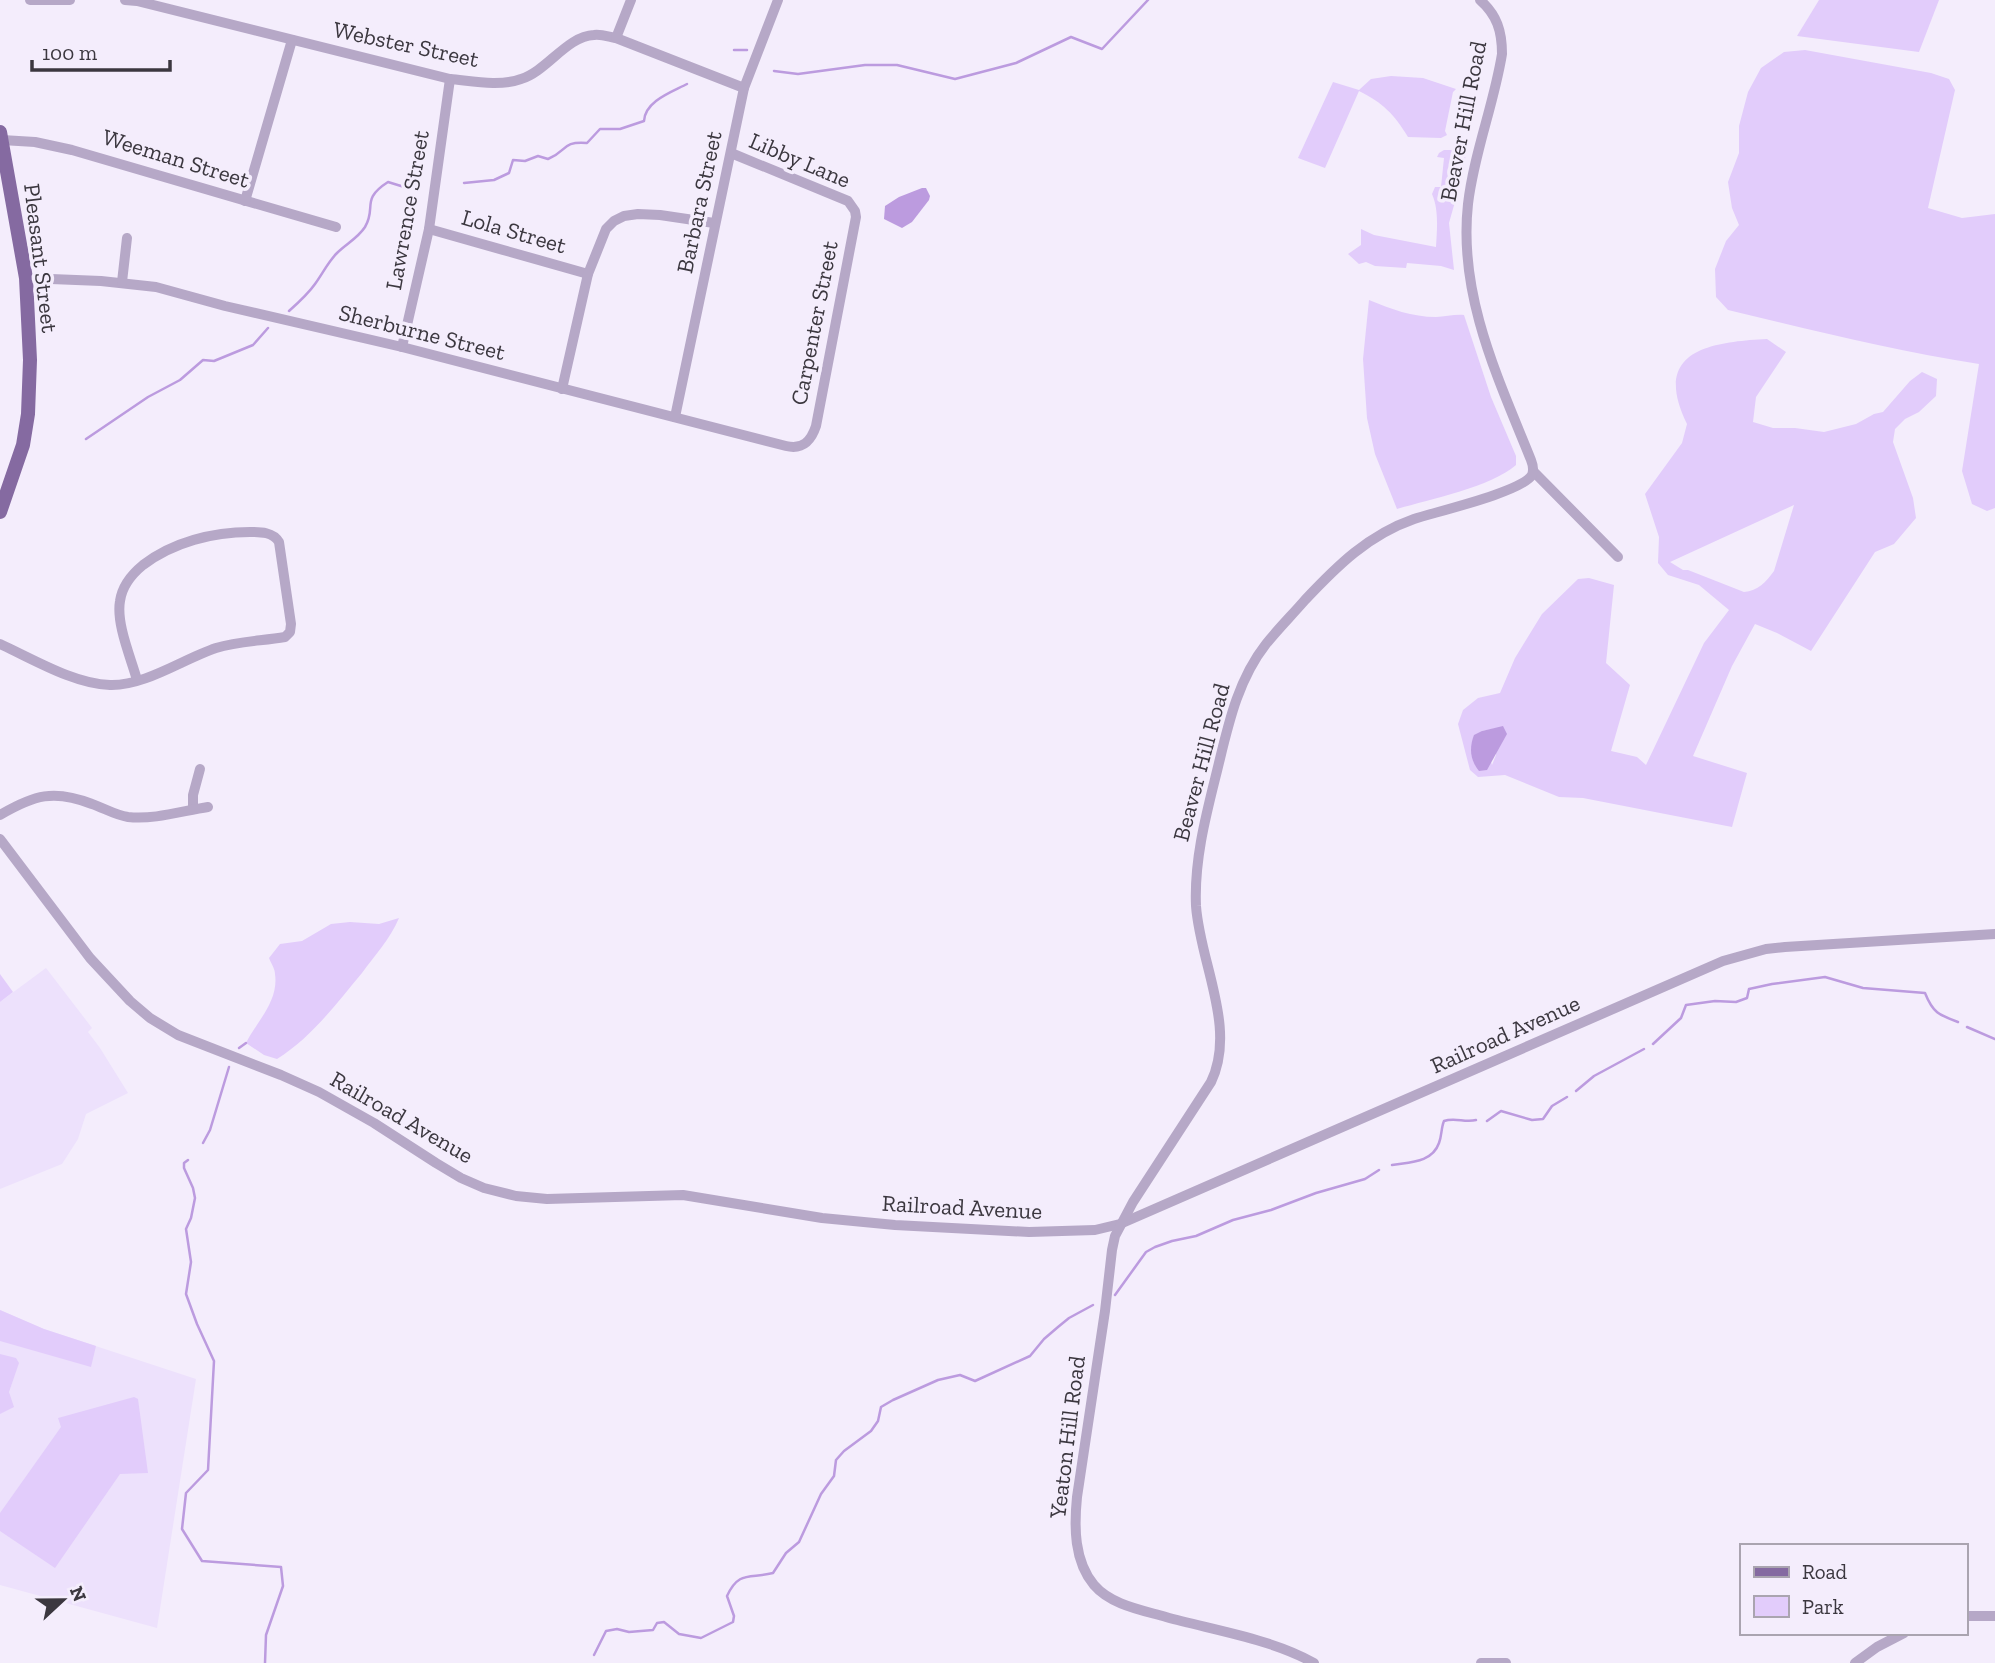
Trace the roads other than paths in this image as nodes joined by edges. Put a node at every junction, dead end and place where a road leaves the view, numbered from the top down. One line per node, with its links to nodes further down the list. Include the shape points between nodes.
1 (30, 0): 2 (street)
2 (70, 0)
3 (125, 0): 8 (street, Webster Street)
4 (631, 0): 7 (street)
5 (778, 0): 10 (street, Barbara Street)
6 (1480, 0): 26 (street, Beaver Hill Road, via 1497,20 1502,54 1468,202 1469,280 1495,371)
7 (616, 38): 9 (street, Webster Street, via 580,38 532,74 511,82); 10 (street, Webster Street)
8 (292, 40): 9 (street, Webster Street); 13 (street)
9 (450, 79): 17 (street, Lawrence Street)
10 (744, 88): 12 (street, Barbara Street)
11 (1, 136): 13 (street, Weeman Street, via 72,150); 20 (main road, Pleasant Street)
12 (732, 153): 14 (street, Libby Lane); 15 (street, Barbara Street)
13 (246, 201): 16 (street, Weeman Street)
14 (852, 205): 25 (street, Carpenter Street, via 856,217 816,426)
15 (714, 223): 19 (street, via 649,214 624,216 606,229); 24 (street, Barbara Street)
16 (336, 227)
17 (429, 229): 19 (street, Lola Street); 22 (street, Lawrence Street)
18 (127, 238): 21 (street)
19 (588, 274): 23 (street)
20 (26, 278): 21 (street, Sherburne Street); 27 (main road, Pleasant Street, via 28,414 20,458)
21 (122, 282): 22 (street, Sherburne Street)
22 (402, 347): 23 (street, Sherburne Street)
23 (562, 389): 24 (street, Sherburne Street)
24 (675, 417): 25 (street, Sherburne Street, via 793,448)
25 (804, 445)
26 (1533, 471): 28 (street); 37 (street, Beaver Hill Road, via 1527,480 1505,491 1415,519 1370,539 1329,574 1250,668 1226,733 1197,867 1196,906 1220,1029 1219,1061 1211,1082)
27 (0, 512)
28 (1618, 557)
29 (0, 644): 30 (street, via 90,682 109,685)
30 (138, 680): 30 (street, via 216,649 283,638 290,632 279,542 273,535 236,532 193,540 152,558 136,571 124,588 119,611)
31 (200, 769): 33 (street)
32 (208, 807): 33 (street)
33 (193, 809): 34 (street, via 129,817 78,799 49,796 29,799)
34 (0, 815)
35 (0, 839): 37 (street, Railroad Avenue, via 90,958 150,1018 178,1035 319,1092 484,1188 547,1199 684,1195 831,1220 895,1225 1042,1232)
36 (1995, 934): 37 (street, Railroad Avenue, via 1785,947 1723,961)
37 (1120, 1224): 41 (street, Yeaton Hill Road, via 1112,1250 1077,1497 1077,1541 1084,1570 1100,1591 1123,1604 1265,1643)
38 (1967, 1616): 39 (street)
39 (1995, 1616)
40 (1900, 1635): 44 (street)
41 (1314, 1663)
42 (1481, 1663): 43 (street)
43 (1506, 1663)
44 (1855, 1663)

